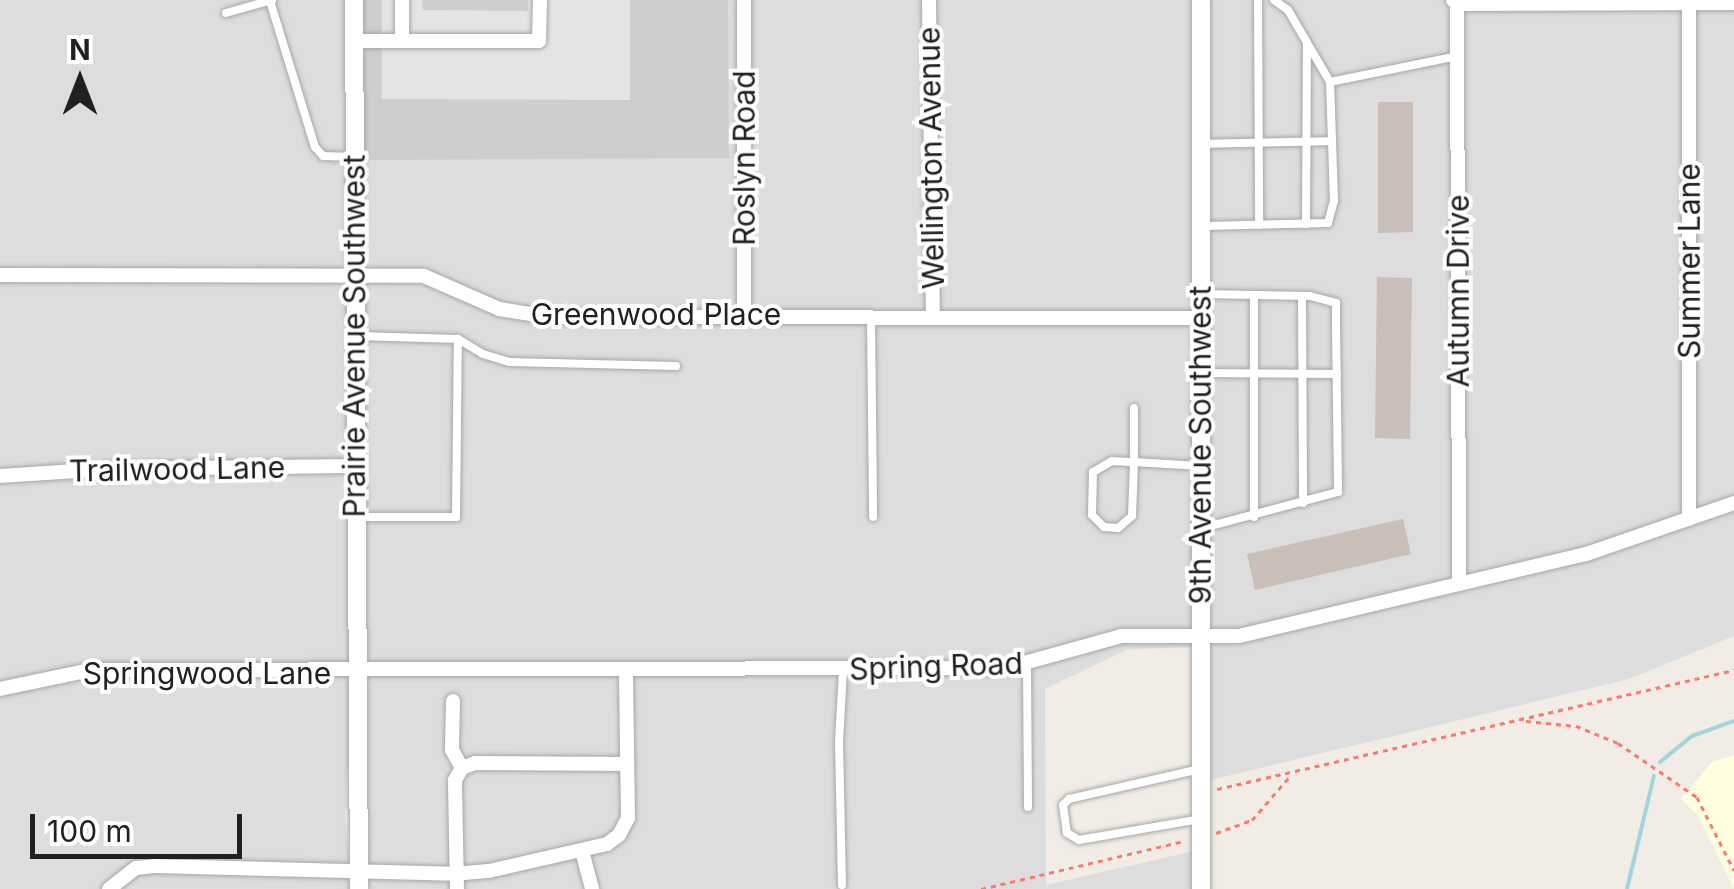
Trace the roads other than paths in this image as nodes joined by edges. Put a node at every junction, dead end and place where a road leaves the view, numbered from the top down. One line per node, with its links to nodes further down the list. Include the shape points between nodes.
1 (271, 0): 13 (lane); 23 (lane, via 315,147 323,156)
2 (354, 0): 15 (street, Prairie Avenue Southwest)
3 (402, 0): 14 (street)
4 (540, 0): 14 (street, via 539,40)
5 (744, 0): 32 (street, Roslyn Road)
6 (928, 0): 34 (street, Wellington Avenue)
7 (1201, 0): 22 (street, 9th Avenue Southwest)
8 (1258, 0): 21 (lane)
9 (1274, 0): 16 (lane, via 1288,10)
10 (1456, 2): 12 (street); 17 (street, Autumn Drive)
11 (1734, 3): 12 (street)
12 (1689, 4): 53 (street, Summer Lane)
13 (226, 14)
14 (402, 40): 15 (street)
15 (354, 41): 23 (street, Prairie Avenue Southwest)
16 (1307, 43): 18 (lane); 19 (lane)
17 (1458, 56): 18 (lane); 55 (street, Autumn Drive)
18 (1330, 82): 20 (lane)
19 (1304, 142): 20 (lane); 21 (lane); 24 (lane)
20 (1332, 142): 24 (lane, via 1328,223)
21 (1258, 143): 22 (lane); 25 (lane)
22 (1200, 144): 26 (street, 9th Avenue Southwest)
23 (354, 157): 27 (street, Prairie Avenue Southwest)
24 (1306, 224): 25 (lane)
25 (1258, 225): 26 (lane)
26 (1200, 226): 29 (street, 9th Avenue Southwest)
27 (354, 273): 28 (street, Greenwood Place); 32 (street, Greenwood Place, via 424,276 524,315); 36 (street, Prairie Avenue Southwest)
28 (0, 276)
29 (1200, 294): 30 (lane); 35 (street, 9th Avenue Southwest)
30 (1254, 295): 31 (lane); 41 (lane)
31 (1302, 296): 40 (lane, via 1336,303); 42 (lane)
32 (744, 315): 33 (street, Greenwood Place)
33 (871, 315): 34 (street, Greenwood Place); 51 (lane)
34 (933, 315): 35 (street, Greenwood Place)
35 (1200, 318): 39 (street, 9th Avenue Southwest)
36 (354, 336): 37 (lane); 45 (street, Prairie Avenue Southwest)
37 (458, 339): 38 (lane, via 509,362); 50 (lane, via 456,517)
38 (676, 366)
39 (1200, 373): 41 (lane); 46 (street, 9th Avenue Southwest)
40 (1337, 374): 42 (lane); 48 (lane, via 1338,492)
41 (1254, 375): 42 (lane); 52 (lane)
42 (1302, 375): 48 (lane)
43 (1134, 408): 44 (lane)
44 (1134, 462): 44 (lane, via 1112,461 1092,472 1092,514 1104,527 1118,528 1132,516); 46 (lane)
45 (353, 466): 47 (street, Trailwood Lane); 50 (street, Prairie Avenue Southwest)
46 (1200, 466): 54 (street, 9th Avenue Southwest)
47 (0, 476)
48 (1304, 503): 52 (lane)
49 (1734, 503): 53 (street, Spring Road)
50 (354, 517): 60 (street, Prairie Avenue Southwest)
51 (873, 517)
52 (1254, 518): 54 (lane)
53 (1689, 519): 55 (street, Spring Road, via 1586,554)
54 (1200, 529): 56 (street, 9th Avenue Southwest)
55 (1459, 584): 56 (street, Spring Road, via 1239,636)
56 (1200, 636): 57 (street, Spring Road, via 1121,636); 65 (street, 9th Avenue Southwest)
57 (1027, 664): 59 (street, Spring Road); 66 (lane)
58 (626, 670): 59 (street, Spring Road); 60 (street, Spring Road); 63 (street)
59 (843, 670): 71 (lane)
60 (356, 672): 61 (street, Springwood Lane, via 90,670); 69 (street, Prairie Avenue Southwest)
61 (0, 689)
62 (453, 701): 64 (street, via 452,750)
63 (627, 764): 64 (street); 68 (street, via 628,818 619,835)
64 (462, 768): 70 (street, via 455,780)
65 (1200, 769): 67 (street, 9th Avenue Southwest); 67 (lane, via 1069,798 1063,805 1067,833 1079,840)
66 (1028, 807)
67 (1201, 828): 74 (street, 9th Avenue Southwest)
68 (582, 852): 70 (street); 73 (street)
69 (357, 880): 70 (street); 72 (street, via 154,866 136,868)
70 (455, 881)
71 (842, 885)
72 (110, 889)
73 (592, 889)
74 (1201, 889)

